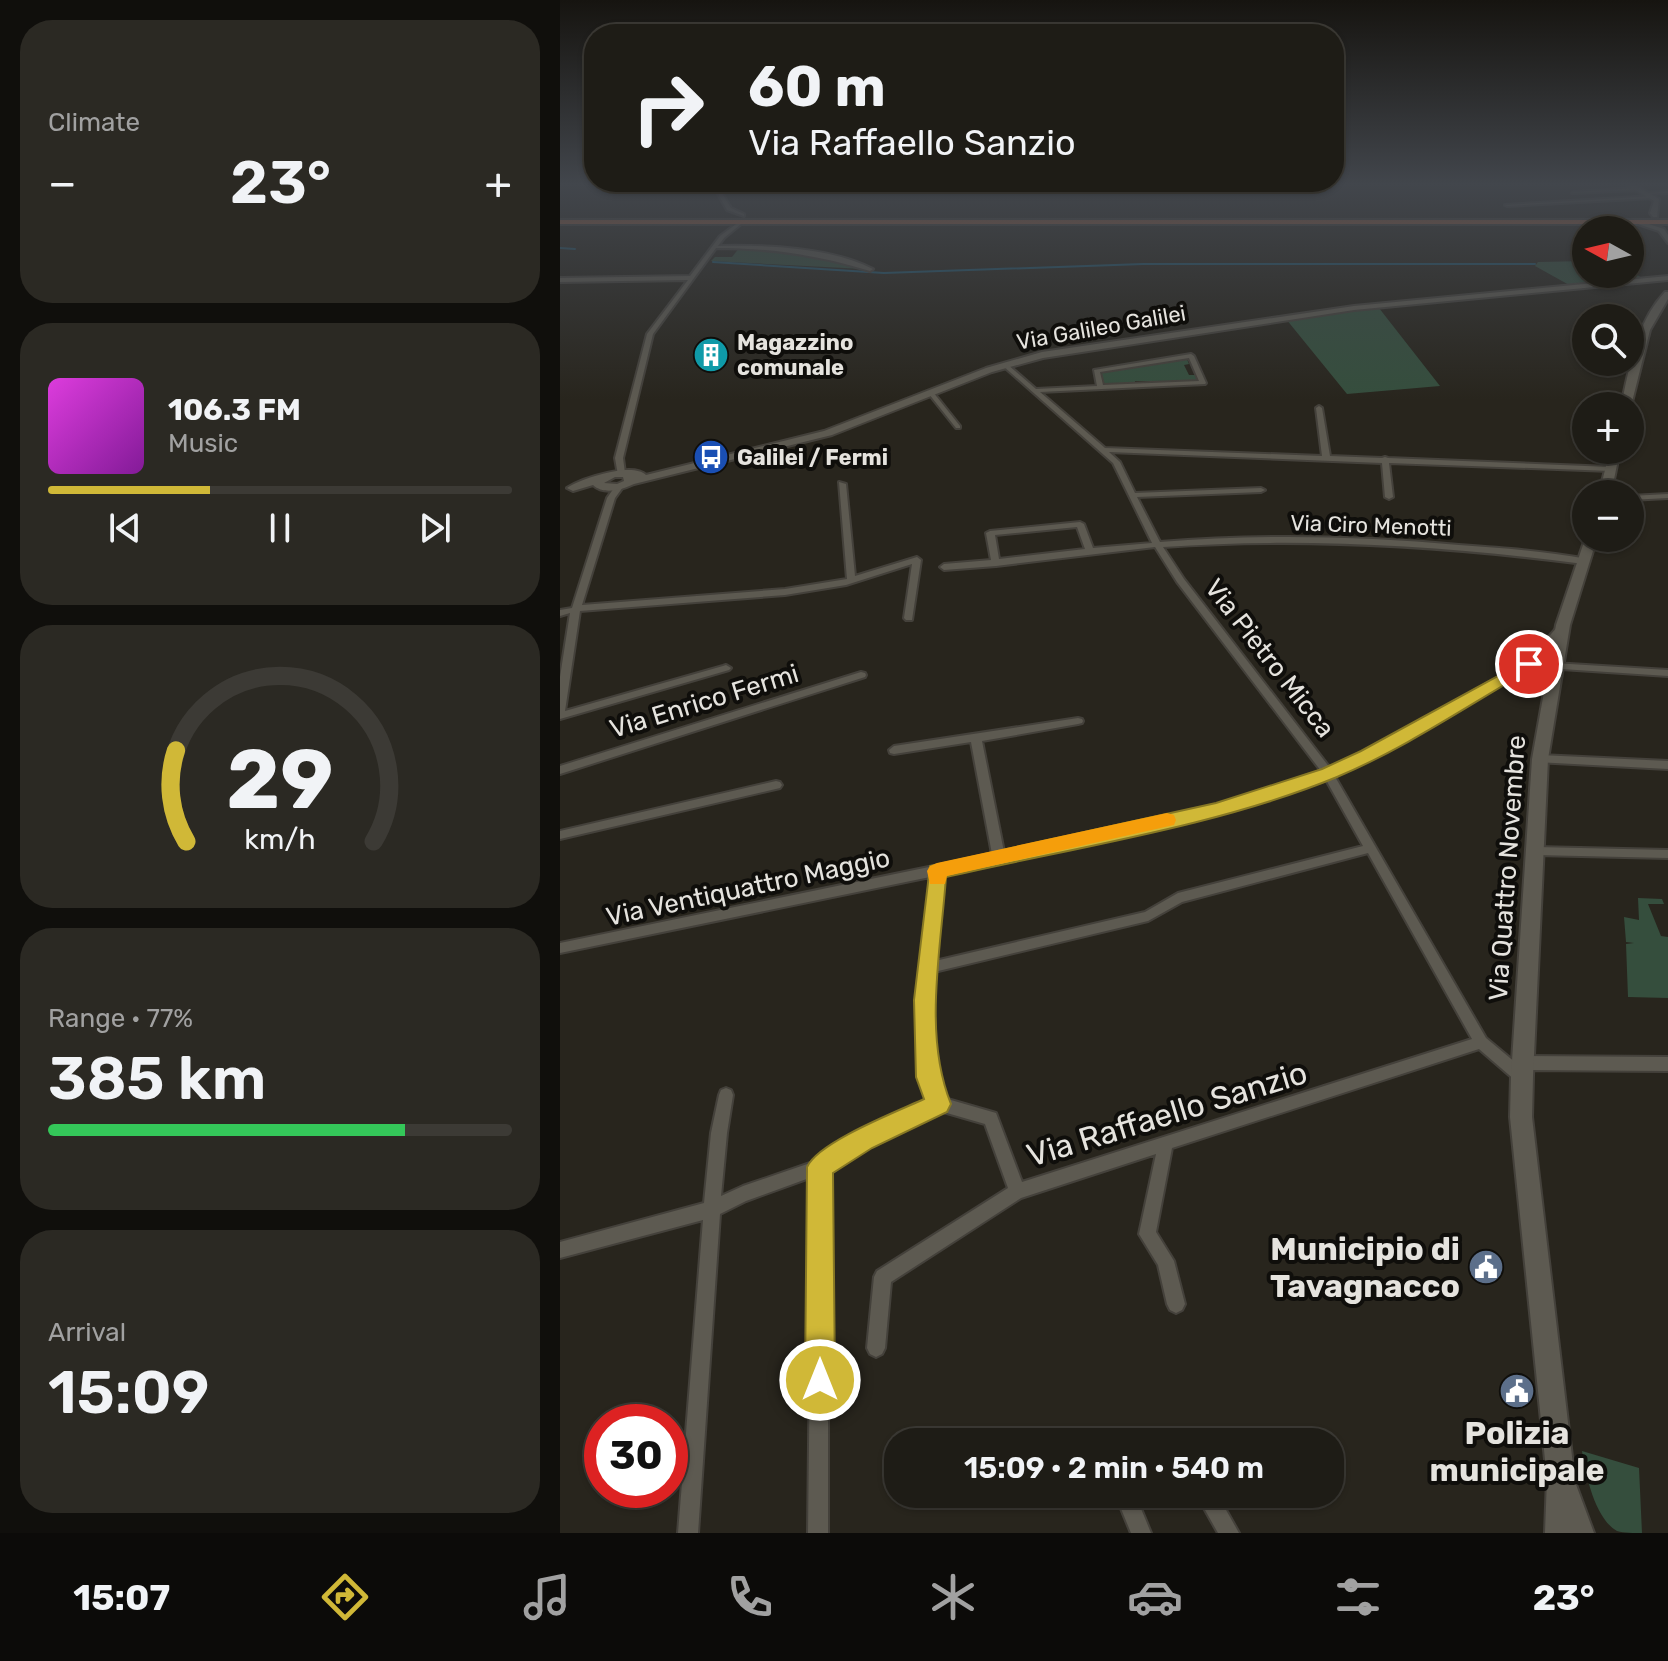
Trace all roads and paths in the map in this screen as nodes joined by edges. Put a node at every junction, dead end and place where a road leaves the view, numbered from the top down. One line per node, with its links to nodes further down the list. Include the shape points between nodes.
1 (708, 257): 4 (street)
2 (819, 257): 3 (street)
3 (870, 269)
4 (691, 278): 6 (street); 22 (street, via 647,341)
5 (1665, 279): 7 (street, Via Galileo Galilei)
6 (560, 280)
7 (1644, 283): 9 (street, Via Galileo Galilei)
8 (1572, 287): 10 (street, Via Galileo Galilei, via 1296,315 1081,347)
9 (1668, 292): 12 (street, via 1653,300)
10 (1005, 365): 13 (street, Via Galileo Galilei); 14 (street, Via Pietro Micca)
11 (1101, 388): 11 (street, via 1177,384 1203,383 1191,356 1096,371); 14 (street)
12 (1629, 392)
13 (931, 393): 16 (street); 22 (street, Via Galileo Galilei, via 828,433 656,474)
14 (1040, 393): 17 (street, Via Pietro Micca)
15 (1319, 408): 18 (street)
16 (958, 427)
17 (1106, 450): 18 (street); 28 (street, Via Pietro Micca)
18 (1326, 457): 19 (street)
19 (1385, 459): 21 (street); 30 (street)
20 (1612, 464): 21 (street)
21 (1611, 469): 23 (street)
22 (623, 476): 25 (street, Via Galileo Galilei); 25 (street)
23 (1608, 480)
24 (842, 484): 38 (street)
25 (605, 486): 26 (street, Via Galileo Galilei); 39 (street)
26 (560, 489)
27 (1261, 490): 28 (street)
28 (1132, 495): 32 (street, Via Pietro Micca)
29 (1668, 496): 31 (street)
30 (1389, 497)
31 (1644, 497)
32 (1157, 544): 33 (street, Via Ciro Menotti); 35 (street, Via Ciro Menotti, via 1400,541); 55 (street, Via Pietro Micca, via 1215,629)
33 (1090, 552): 36 (street, Via Ciro Menotti); 36 (street, via 1080,524 990,533)
34 (1587, 552): 35 (street, Via Quattro Novembre)
35 (1584, 561): 42 (street, Via Quattro Novembre)
36 (996, 563): 37 (street, Via Ciro Menotti)
37 (944, 567)
38 (851, 580): 39 (street, via 785,592); 41 (street, via 917,560)
39 (576, 611): 40 (street); 48 (street)
40 (560, 613)
41 (909, 618)
42 (1563, 625): 43 (street, Via Ventiquattro Maggio); 44 (street, Via Quattro Novembre)
43 (1529, 664): 44 (street); 55 (street, Via Ventiquattro Maggio)
44 (1555, 665): 46 (street); 52 (street, Via Quattro Novembre)
45 (726, 668): 48 (street)
46 (1668, 673)
47 (861, 675): 54 (street, Via Enrico Fermi)
48 (560, 714)
49 (1078, 721): 50 (street)
50 (976, 738): 51 (street); 61 (street)
51 (894, 750)
52 (1540, 759): 53 (street); 59 (street, Via Quattro Novembre)
53 (1668, 765)
54 (560, 770)
55 (1328, 773): 58 (street, Via Pietro Micca); 61 (street, Via Ventiquattro Maggio, via 1217,809)
56 (776, 785): 57 (street)
57 (560, 835)
58 (1371, 848): 64 (street, via 1178,898 1148,916); 65 (street, Via Pietro Micca)
59 (1536, 851): 60 (street); 67 (street, Via Quattro Novembre)
60 (1668, 854)
61 (999, 857): 62 (street, Via Ventiquattro Maggio)
62 (937, 871): 63 (street, Via Ventiquattro Maggio); 64 (street)
63 (560, 948)
64 (928, 968): 69 (street, via 928,1077)
65 (1481, 1042): 67 (street, Via Pietro Micca); 70 (street, Via Raffaello Sanzio)
66 (1668, 1064): 67 (street)
67 (1522, 1070): 77 (street, Via Quattro Novembre, via 1521,1117)
68 (726, 1095): 73 (street)
69 (939, 1104): 71 (street); 72 (street, Via Raffaello Sanzio, via 991,1118)
70 (1166, 1142): 72 (street, Via Raffaello Sanzio); 75 (street, via 1147,1234 1166,1261)
71 (820, 1167): 73 (street); 81 (street)
72 (1017, 1191): 76 (street, via 883,1277)
73 (712, 1209): 74 (street); 80 (street)
74 (560, 1250)
75 (1176, 1304)
76 (876, 1348)
77 (1561, 1479): 84 (street); 85 (street)
78 (1131, 1508): 82 (street)
79 (1214, 1508): 83 (street)
80 (688, 1533)
81 (818, 1533)
82 (1141, 1533)
83 (1229, 1533)
84 (1560, 1533)
85 (1579, 1533)

